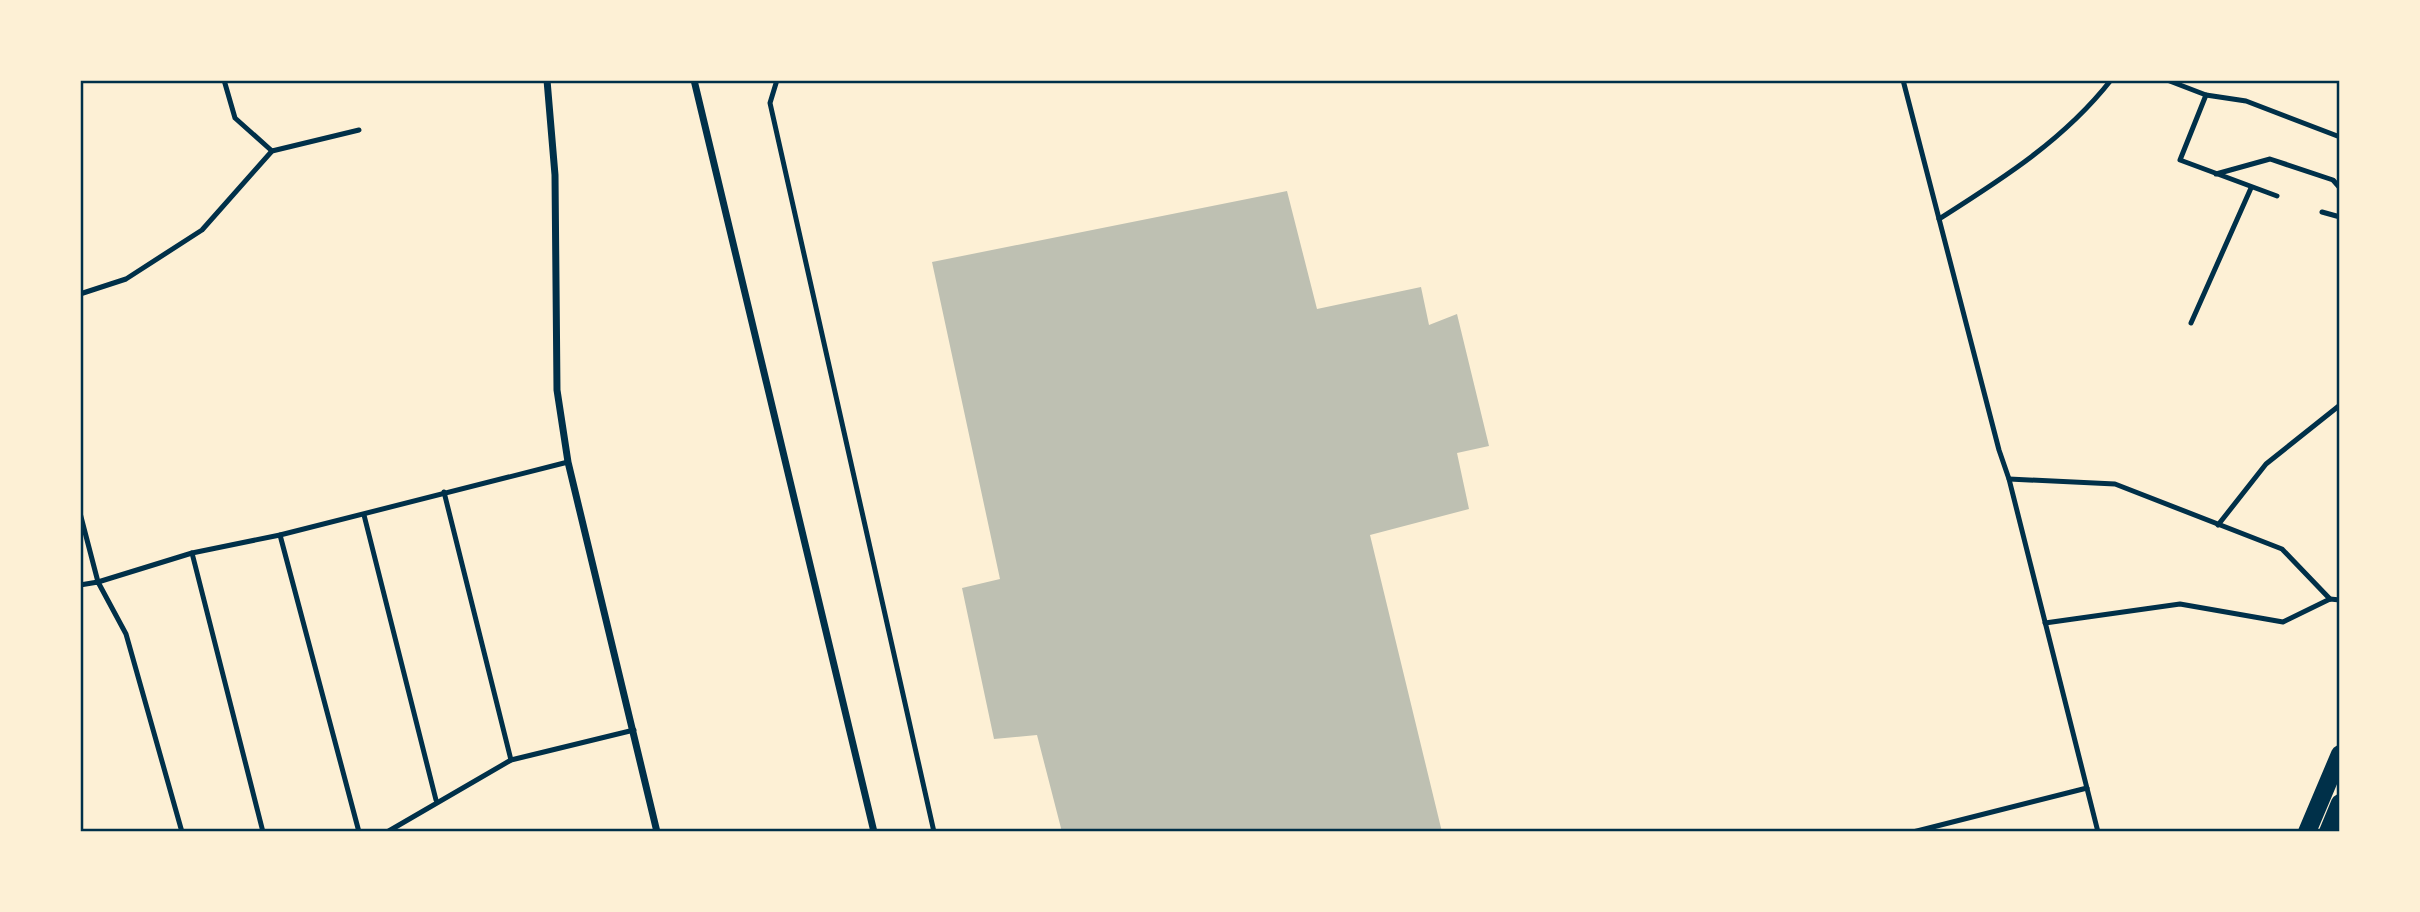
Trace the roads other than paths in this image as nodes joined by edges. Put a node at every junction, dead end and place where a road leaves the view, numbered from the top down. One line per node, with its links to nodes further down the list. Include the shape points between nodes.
1 (224, 80): 11 (lane, via 235,118)
2 (547, 80): 22 (street, via 555,174 557,390)
3 (694, 80): 46 (street)
4 (778, 80): 47 (lane, via 770,103)
5 (1903, 80): 18 (lane)
6 (2111, 80): 18 (lane, via 2092,104 2026,163)
7 (2167, 80): 8 (lane)
8 (2206, 95): 10 (lane, via 2246,101); 12 (lane, via 2180,160)
9 (359, 130): 11 (lane)
10 (2340, 137)
11 (272, 151): 19 (lane, via 202,230 126,279)
12 (2216, 174): 13 (lane); 14 (lane, via 2270,159 2333,180)
13 (2251, 188): 15 (lane); 20 (lane)
14 (2340, 188)
15 (2277, 196)
16 (2322, 212): 17 (lane)
17 (2340, 217)
18 (1939, 219): 23 (lane)
19 (80, 294)
20 (2190, 323)
21 (2340, 405): 27 (lane, via 2266,464)
22 (568, 462): 24 (lane); 35 (street)
23 (2009, 479): 27 (lane, via 2115,484); 34 (lane)
24 (444, 492): 26 (lane); 37 (lane)
25 (80, 513): 30 (lane)
26 (364, 514): 28 (lane); 39 (lane)
27 (2218, 525): 32 (lane, via 2282,550)
28 (280, 535): 29 (lane); 43 (lane)
29 (192, 554): 30 (lane); 42 (lane)
30 (98, 582): 31 (lane); 41 (lane, via 126,634)
31 (80, 585)
32 (2330, 599): 33 (lane); 34 (lane, via 2283,622 2180,604)
33 (2340, 600)
34 (2045, 623): 38 (lane)
35 (634, 730): 37 (lane); 45 (street)
36 (2340, 754): 50 (main road)
37 (511, 760): 39 (lane)
38 (2087, 788): 48 (lane); 49 (lane)
39 (436, 800): 44 (lane)
40 (2340, 803): 51 (main road)
41 (182, 831)
42 (263, 831)
43 (359, 831)
44 (387, 831)
45 (657, 831)
46 (874, 831)
47 (934, 831)
48 (1913, 831)
49 (2098, 831)
50 (2307, 831)
51 (2328, 831)

